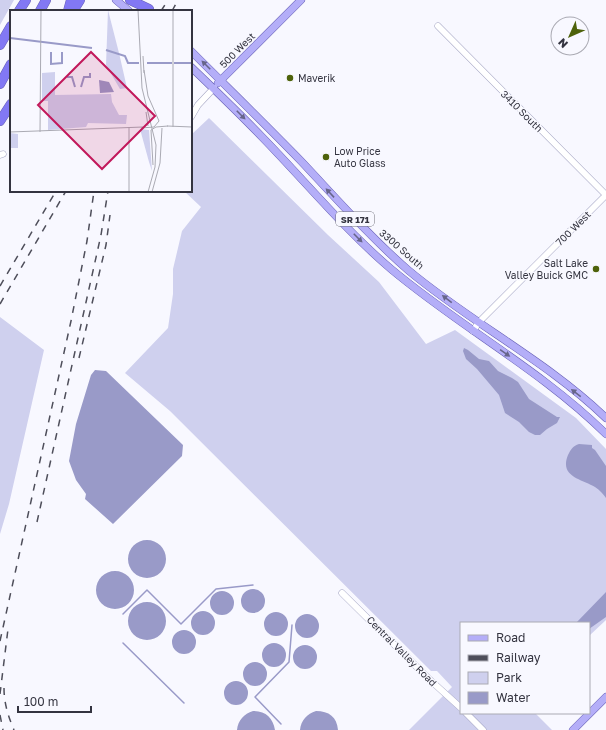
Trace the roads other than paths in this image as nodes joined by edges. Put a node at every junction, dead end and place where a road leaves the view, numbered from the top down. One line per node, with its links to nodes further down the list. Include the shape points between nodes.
1 (26, 0): 9 (highway)
2 (46, 0): 10 (highway)
3 (71, 0): 11 (highway)
4 (80, 0): 12 (highway)
5 (116, 0): 13 (main road)
6 (130, 0): 14 (highway)
7 (140, 0): 14 (main road)
8 (301, 0): 21 (main road, 500 West)
9 (20, 10)
10 (41, 10)
11 (68, 10)
12 (74, 10)
13 (128, 10)
14 (150, 10)
15 (438, 26): 27 (street, 3410 South)
16 (10, 28): 17 (highway)
17 (0, 45)
18 (192, 52): 21 (main road, 3300 South / SR 171, one-way to 18)
19 (10, 66): 22 (highway)
20 (192, 68): 23 (main road, SR 171)
21 (221, 80): 23 (main road, 500 West); 28 (main road, 3300 South / SR 171, one-way to 21, via 410,271 383,247)
22 (0, 84)
23 (214, 88): 25 (street, 500 West); 29 (main road, SR 171, one-way to 29, via 375,255)
24 (10, 106): 26 (highway)
25 (192, 115)
26 (0, 121)
27 (606, 195): 28 (street, 700 West)
28 (479, 322): 29 (street, 700 West); 30 (main road, 3300 South / SR 171, one-way to 28, via 539,364)
29 (473, 331): 31 (main road, SR 171, one-way to 31, via 532,372)
30 (606, 418)
31 (606, 434)
32 (342, 592): 34 (street, Central Valley Road)
33 (606, 697): 35 (main road)
34 (460, 707)
35 (590, 713)
36 (467, 714): 38 (street)
37 (589, 714): 39 (main road)
38 (483, 730)
39 (573, 730)

